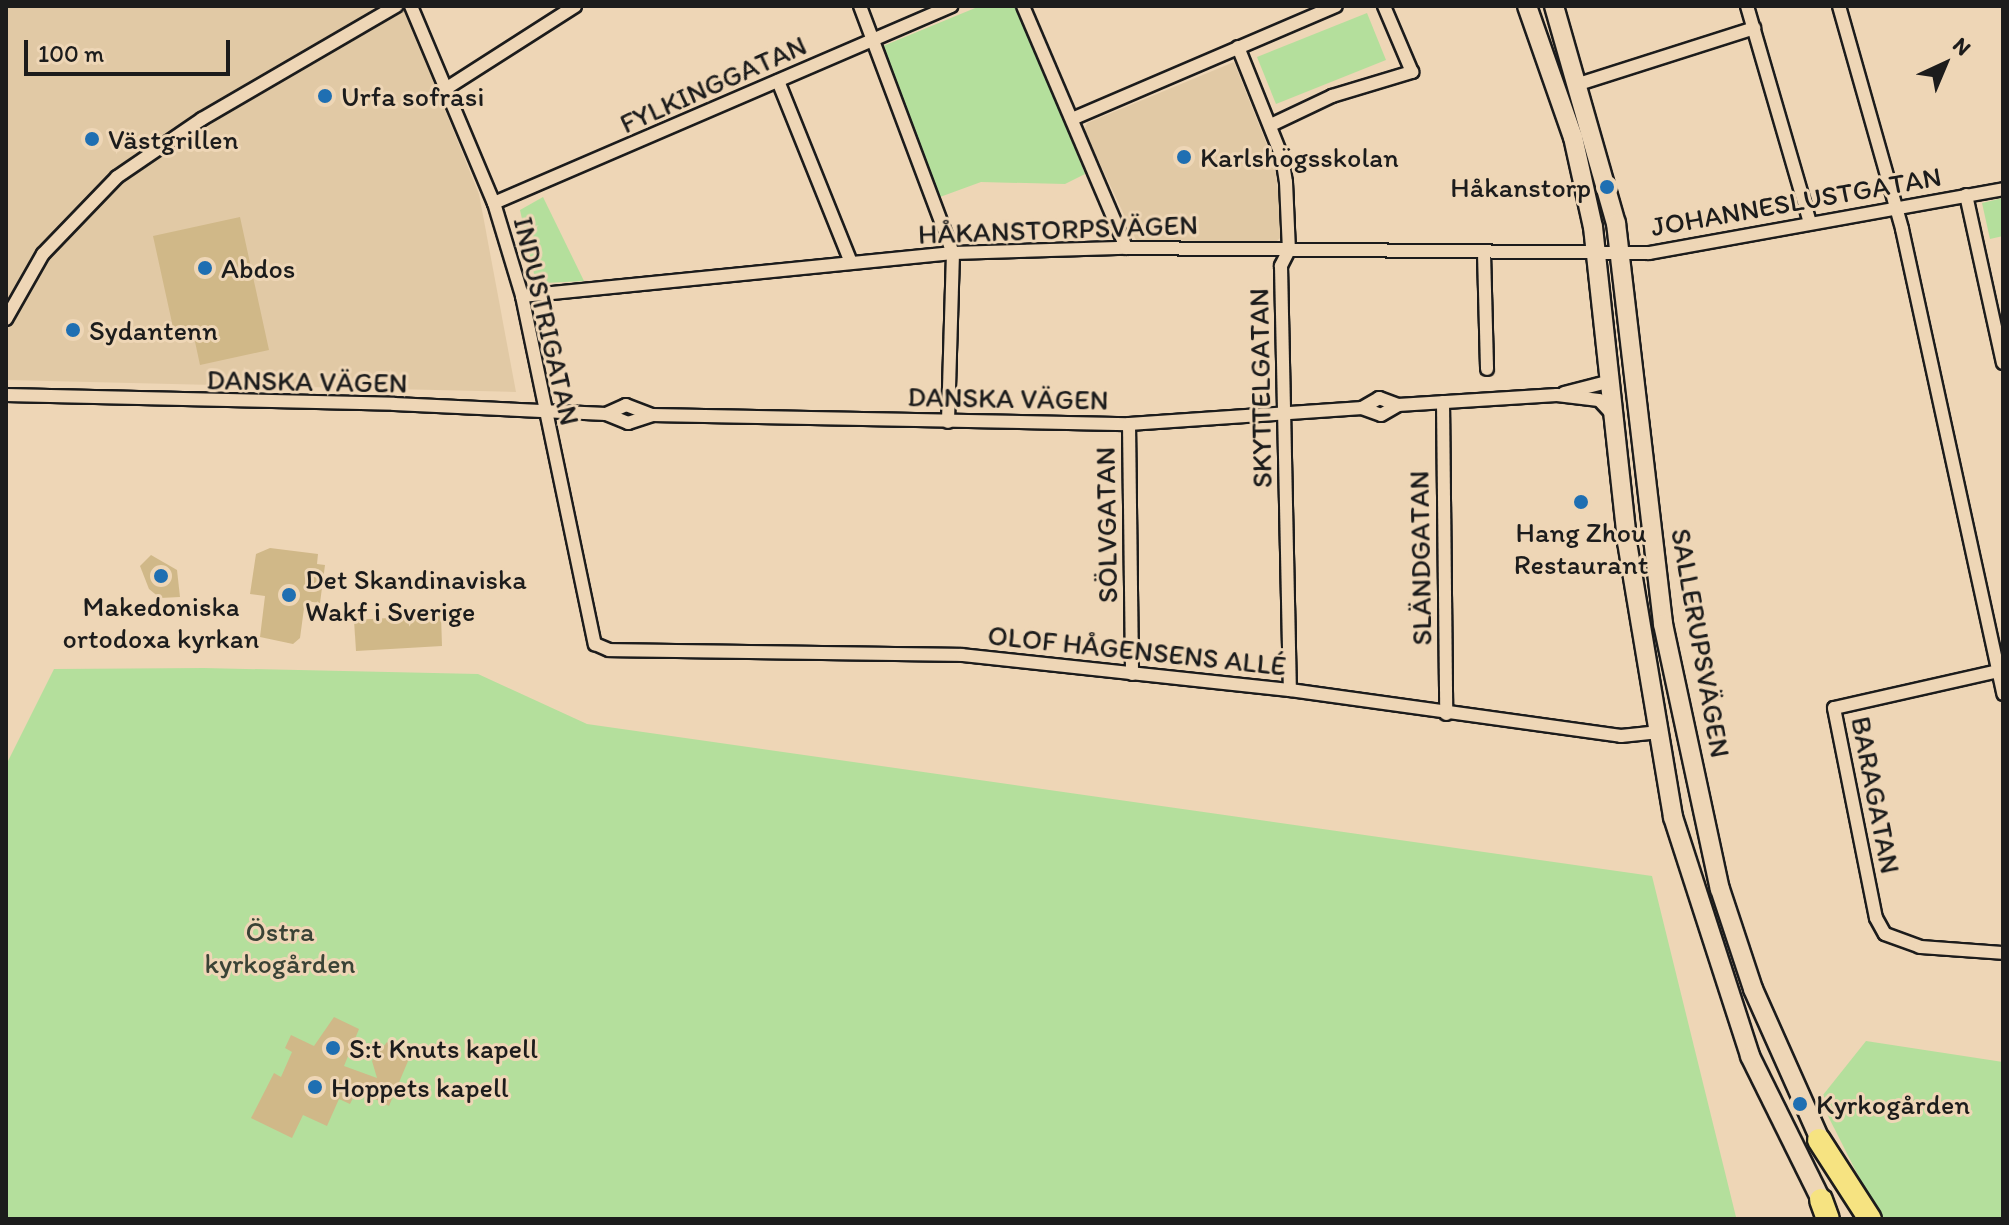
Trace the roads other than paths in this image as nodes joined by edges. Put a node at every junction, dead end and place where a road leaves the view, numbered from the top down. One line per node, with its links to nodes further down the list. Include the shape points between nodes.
1 (396, 6): 34 (street, via 125,171 67,224)
2 (411, 6): 18 (street, INDUSTRIGATAN)
3 (575, 6): 18 (street)
4 (860, 6): 14 (street)
5 (951, 6): 14 (street, FYLKINGGATAN)
6 (1023, 6): 19 (street)
7 (1336, 6): 15 (street)
8 (1384, 6): 20 (street, via 1412,72 1332,96)
9 (1527, 6): 31 (main road, SALLERUPSVÄGEN, via 1573,137)
10 (1554, 6): 17 (main road, SALLERUPSVÄGEN)
11 (1747, 6): 13 (street)
12 (1839, 6): 24 (street)
13 (1754, 28): 17 (street); 25 (street)
14 (874, 39): 16 (street, FYLKINGGATAN); 28 (street)
15 (1238, 47): 19 (street); 20 (street, SKYTTELGATAN)
16 (778, 81): 23 (street, FYLKINGGATAN); 32 (street)
17 (1579, 84): 30 (main road, SALLERUPSVÄGEN)
18 (447, 88): 23 (street, INDUSTRIGATAN)
19 (1072, 119): 26 (street)
20 (1271, 125): 27 (street, SKYTTELGATAN, via 1286,182)
21 (2003, 189): 22 (street, JOHANNESLUSTGATAN)
22 (1966, 195): 24 (street, JOHANNESLUSTGATAN); 35 (street)
23 (494, 203): 33 (street, INDUSTRIGATAN)
24 (1895, 207): 25 (street, JOHANNESLUSTGATAN); 48 (street)
25 (1810, 223): 30 (street, JOHANNESLUSTGATAN)
26 (1126, 248): 27 (street, HÅKANSTORPSVÄGEN); 28 (street, HÅKANSTORPSVÄGEN)
27 (1289, 250): 29 (street, HÅKANSTORPSVÄGEN); 41 (street, SKYTTELGATAN, via 1281,266)
28 (953, 253): 32 (street, HÅKANSTORPSVÄGEN); 43 (street)
29 (1484, 253): 31 (street, HÅKANSTORPSVÄGEN); 36 (street)
30 (1621, 253): 31 (street, JOHANNESLUSTGATAN); 46 (main road, SALLERUPSVÄGEN)
31 (1597, 254): 37 (main road, SALLERUPSVÄGEN)
32 (851, 263): 33 (street, HÅKANSTORPSVÄGEN)
33 (522, 296): 42 (street, INDUSTRIGATAN)
34 (6, 319)
35 (2003, 363)
36 (1487, 369)
37 (1611, 381): 39 (street, DANSKA VÄGEN); 45 (main road, SALLERUPSVÄGEN); 46 (main road, via 1624,391 1638,472)
38 (6, 395): 42 (street, DANSKA VÄGEN)
39 (1557, 395): 40 (street, DANSKA VÄGEN); 45 (street, DANSKA VÄGEN, via 1599,400)
40 (1443, 402): 41 (street, DANSKA VÄGEN, via 1398,405 1381,415 1362,408); 52 (street, SLÄNDGATAN)
41 (1285, 412): 44 (street, DANSKA VÄGEN); 50 (street, SKYTTELGATAN)
42 (546, 414): 43 (street, DANSKA VÄGEN, via 606,414 628,423 652,415); 47 (street, INDUSTRIGATAN, via 590,634 595,644)
43 (948, 422): 44 (street, DANSKA VÄGEN)
44 (1129, 424): 49 (street, SÖLVGATAN)
45 (1616, 425): 53 (main road, SALLERUPSVÄGEN)
46 (1650, 501): 55 (main road, SALLERUPSVÄGEN, via 1663,624 1720,889 1753,989)
47 (609, 650): 49 (street, OLOF HÅGENSENS ALLÉ, via 962,655)
48 (2000, 670): 51 (street); 54 (street, BARAGATAN, via 1834,708 1876,918 1885,934 1920,947)
49 (1132, 674): 50 (street, OLOF HÅGENSENS ALLÉ)
50 (1290, 690): 52 (street, OLOF HÅGENSENS ALLÉ)
51 (2003, 694)
52 (1446, 714): 53 (street, OLOF HÅGENSENS ALLÉ, via 1621,736)
53 (1657, 732): 56 (main road, SALLERUPSVÄGEN, via 1673,817 1721,981 1750,1056)
54 (2003, 953)
55 (1819, 1140): 57 (main road, SALLERUPSVÄGEN); 58 (highway)
56 (1827, 1213)
57 (1861, 1219)
58 (1870, 1219)

